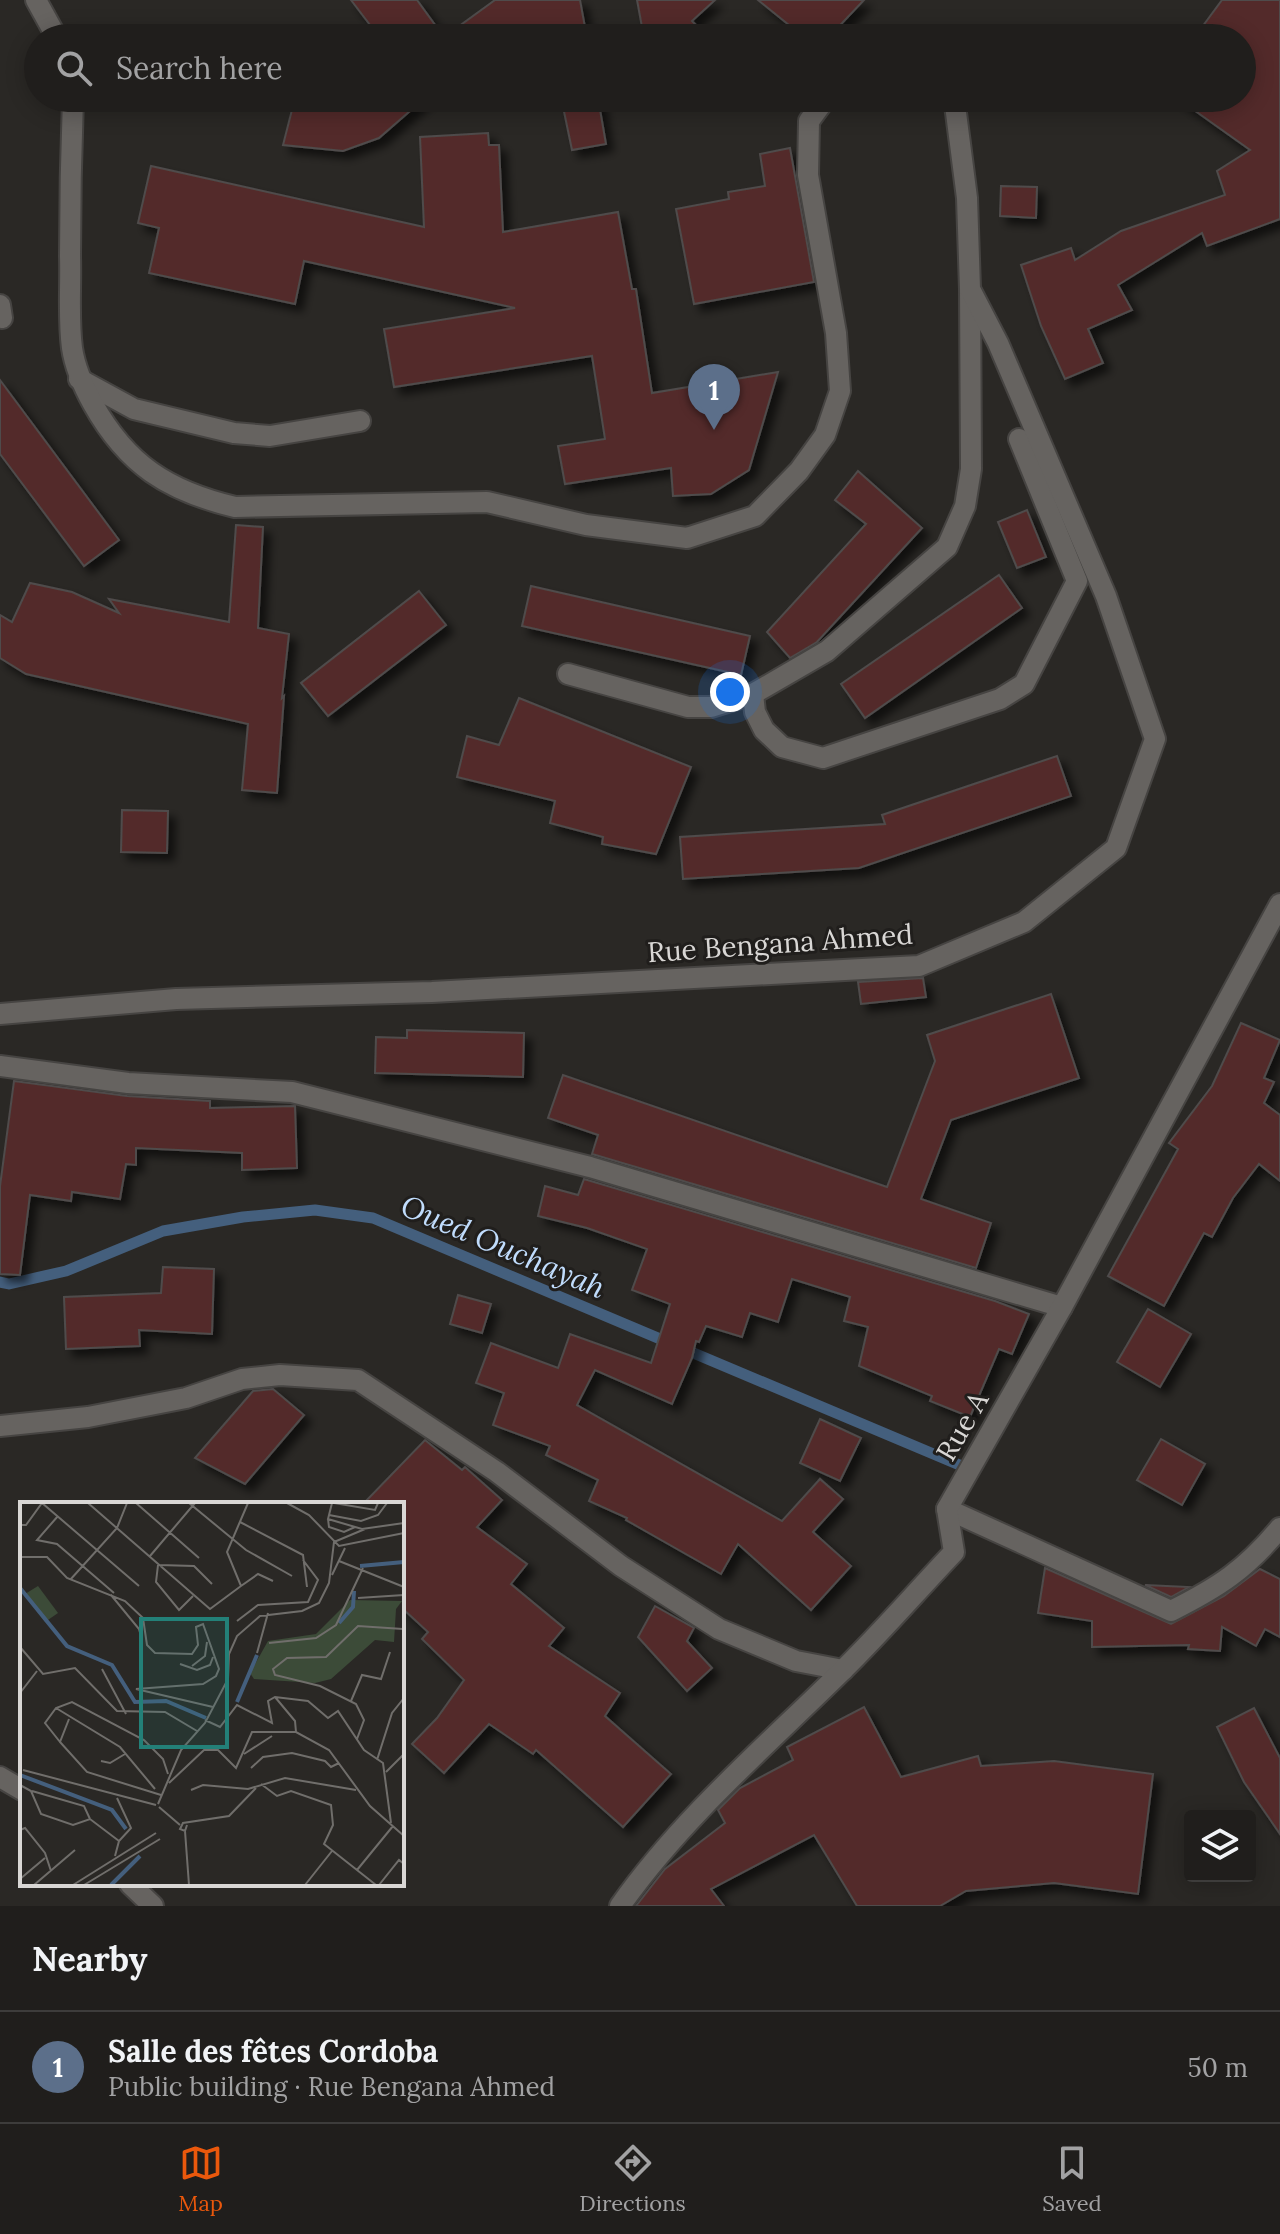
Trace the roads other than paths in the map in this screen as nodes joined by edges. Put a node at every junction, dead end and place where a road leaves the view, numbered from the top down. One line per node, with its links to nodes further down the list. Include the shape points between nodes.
1 (36, 0): 2 (street)
2 (49, 24)
3 (72, 112): 7 (street, via 71,321)
4 (816, 112): 7 (street, via 809,121 808,175 836,333 840,391 825,435 755,516 687,538 586,525 487,502 235,507 169,485 133,459 109,432)
5 (956, 112): 6 (street, Rue Bengana Ahmed, via 967,198)
6 (970, 289): 11 (street, via 971,469 965,506 947,547 827,651); 13 (street, Rue Bengana Ahmed, via 1106,596 1155,739 1116,848 1024,922 919,966 432,992 176,999)
7 (79, 379): 8 (street, via 134,409 234,433 270,436)
8 (360, 421)
9 (1019, 439): 11 (street, via 1077,581 1024,684 1000,699 823,758 782,747 764,730)
10 (568, 674): 11 (street, via 688,707 711,707)
11 (753, 694)
12 (1280, 904): 15 (street, Rue A)
13 (0, 1014)
14 (0, 1066): 15 (street, via 128,1083 292,1092 590,1167)
15 (1062, 1307): 17 (street, Rue A)
16 (0, 1426): 19 (street, via 102,1415 186,1398 242,1379 280,1375 358,1380 719,1629 796,1661)
17 (947, 1509): 18 (street, via 1171,1611 1254,1559); 19 (street, via 954,1552)
18 (1280, 1528)
19 (843, 1670): 24 (street, via 708,1802 644,1871)
20 (0, 1777): 21 (street)
21 (20, 1789)
22 (132, 1886): 23 (street)
23 (153, 1906)
24 (620, 1906)

